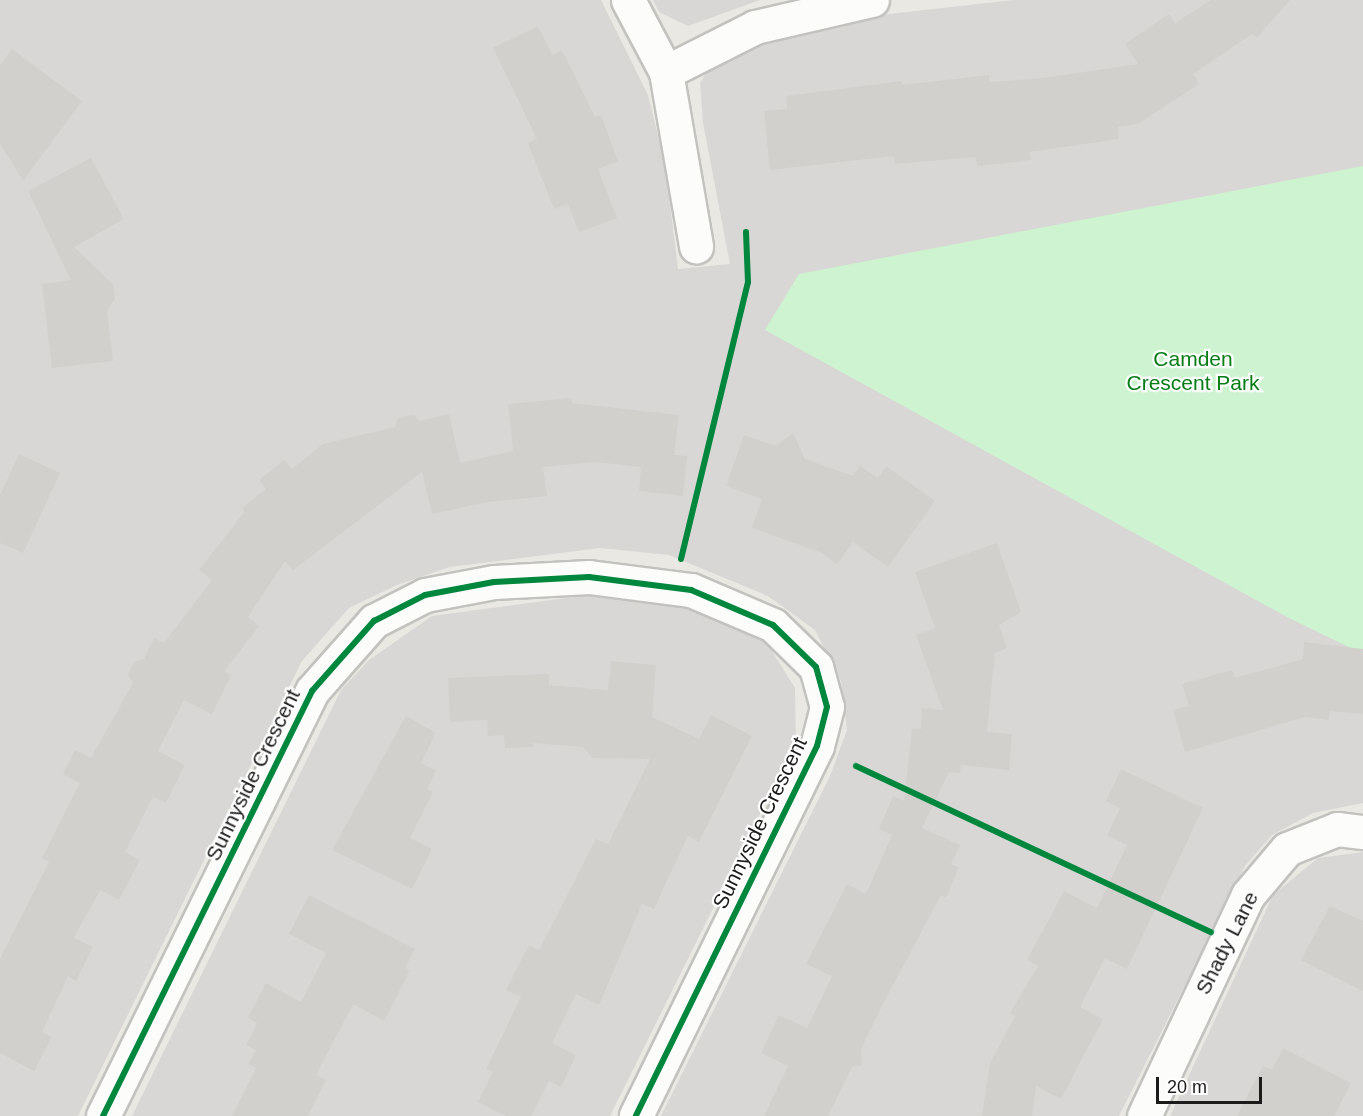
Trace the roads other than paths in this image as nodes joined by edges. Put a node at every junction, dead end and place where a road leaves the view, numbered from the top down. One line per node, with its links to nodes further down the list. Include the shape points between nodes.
1 (628, 0): 3 (street)
2 (872, 0): 3 (street, via 755,27)
3 (666, 72): 4 (street)
4 (696, 246)
5 (1363, 832): 8 (street, Shady Lane, via 1337,829 1287,849 1248,895)
6 (103, 1116): 7 (street, Sunnyside Crescent, via 312,691 374,621 425,595 494,582 589,577 691,590 773,625 816,667 827,707 817,746)
7 (636, 1116)
8 (1144, 1116)

